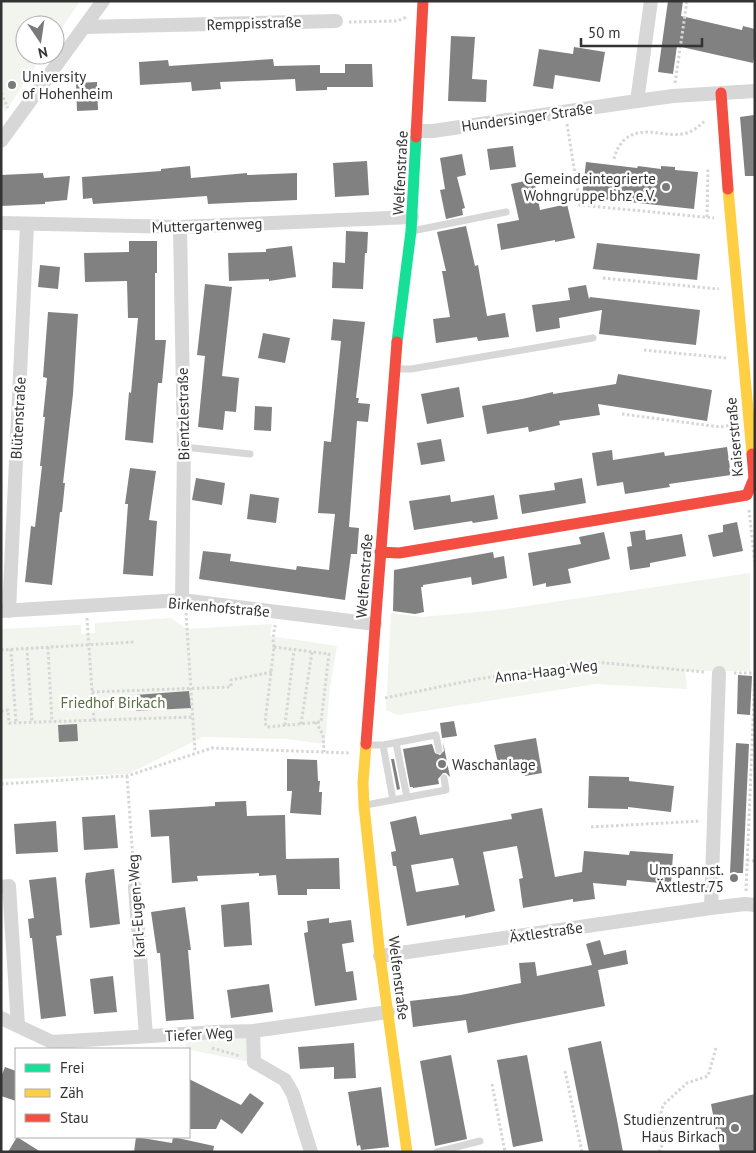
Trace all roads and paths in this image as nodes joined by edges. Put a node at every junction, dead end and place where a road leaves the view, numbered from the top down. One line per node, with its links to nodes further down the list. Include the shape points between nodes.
1 (103, 1): 6 (street)
2 (651, 1): 10 (street)
3 (687, 1): 9 (path)
4 (422, 6): 5 (path, via 397,21); 13 (street, Welfenstraße)
5 (336, 21): 6 (street, Remppisstraße)
6 (84, 28): 14 (street)
7 (755, 91): 8 (street, Hundersinger Straße)
8 (721, 93): 9 (street, Hundersinger Straße); 17 (street, Kaiserstraße)
9 (673, 96): 10 (street, Hundersinger Straße)
10 (637, 101): 11 (street, Hundersinger Straße)
11 (565, 111): 13 (street, Hundersinger Straße); 17 (path, via 580,205)
12 (706, 120): 15 (path, via 681,134 649,131 633,134 621,143)
13 (417, 131): 19 (street, Welfenstraße)
14 (1, 141)
15 (614, 159)
16 (506, 212): 19 (lane)
17 (730, 219): 23 (street, Kaiserstraße)
18 (1, 224): 20 (street, Muttergartenweg)
19 (412, 224): 21 (street, Muttergartenweg); 27 (street, Welfenstraße)
20 (27, 225): 21 (street, Muttergartenweg); 37 (street, Blütenstraße)
21 (180, 227): 30 (street, Bientzlestraße)
22 (603, 278): 23 (path)
23 (736, 291): 26 (street, Kaiserstraße)
24 (593, 338): 27 (lane, via 411,370)
25 (644, 350): 26 (path)
26 (742, 358): 29 (street, Kaiserstraße)
27 (394, 368): 33 (street, Welfenstraße)
28 (622, 414): 29 (path, via 720,427)
29 (749, 424): 32 (street, Kaiserstraße, via 754,478)
30 (184, 447): 31 (lane); 35 (street, Bientzlestraße)
31 (250, 454)
32 (747, 495): 33 (street, Kaiserstraße, via 399,553); 34 (path)
33 (380, 552): 39 (street, Welfenstraße)
34 (755, 565)
35 (184, 600): 36 (street, Birkenhofstraße); 38 (street, Birkenhofstraße); 52 (path)
36 (86, 606): 37 (street, Birkenhofstraße); 41 (path)
37 (5, 611)
38 (276, 612): 39 (street, Birkenhofstraße); 43 (path)
39 (375, 624): 54 (street, Welfenstraße)
40 (134, 642): 41 (path)
41 (89, 644): 42 (path); 53 (path)
42 (48, 647): 44 (path); 59 (path)
43 (274, 647): 47 (path); 49 (path)
44 (27, 648): 45 (path); 58 (path)
45 (11, 649): 46 (path); 61 (path)
46 (1, 650)
47 (294, 650): 48 (path); 63 (path)
48 (312, 652): 60 (path, via 329,654 321,722); 62 (path)
49 (272, 672): 52 (path, via 231,680 231,687); 63 (path, via 265,723 267,727)
50 (718, 673): 51 (path, Anna-Haag-Weg); 54 (path, Anna-Haag-Weg, via 594,662 478,679); 77 (street)
51 (755, 673): 70 (path)
52 (191, 687): 53 (path); 56 (path)
53 (92, 692): 57 (path)
54 (369, 701): 66 (street, Welfenstraße)
55 (1, 710): 61 (path, via 8,710 9,723)
56 (194, 716): 57 (path); 68 (path)
57 (94, 720): 59 (path)
58 (32, 722): 59 (path); 61 (path)
59 (52, 722)
60 (316, 722): 62 (path); 69 (path, via 323,735)
61 (16, 723)
62 (301, 724): 63 (path)
63 (285, 725)
64 (396, 743): 65 (lane); 67 (lane, via 436,735); 74 (lane)
65 (383, 745): 66 (lane); 75 (lane)
66 (365, 749): 69 (path); 76 (street, Welfenstraße)
67 (439, 750)
68 (195, 752): 69 (path, via 212,748); 71 (path)
69 (324, 752)
70 (753, 774): 79 (path)
71 (127, 776): 73 (path); 82 (path, Karl-Eugen-Weg)
72 (444, 778): 74 (lane, via 446,790)
73 (1, 784)
74 (407, 798): 75 (lane)
75 (393, 800): 76 (lane)
76 (364, 806): 85 (street, Welfenstraße)
77 (714, 820): 78 (path); 84 (street)
78 (591, 827)
79 (747, 860): 80 (path); 83 (path)
80 (755, 860)
81 (1, 887): 88 (street, via 9,886)
82 (135, 887): 90 (street, Karl-Eugen-Weg)
83 (750, 904): 84 (street, Äxtlestraße)
84 (711, 908): 85 (street, Äxtlestraße)
85 (380, 956): 86 (street, Welfenstraße)
86 (388, 1012): 89 (street, Tiefer Weg); 98 (street, Welfenstraße)
87 (1, 1018): 88 (street, Tiefer Weg)
88 (18, 1026): 90 (street, Tiefer Weg, via 52,1042)
89 (253, 1031): 90 (street, Tiefer Weg); 93 (street, Tiefer Weg)
90 (146, 1036)
91 (207, 1047): 93 (path)
92 (716, 1048): 102 (path, via 708,1076 687,1083 663,1105 664,1141)
93 (254, 1062): 97 (street, via 285,1080 293,1094)
94 (565, 1072): 101 (path)
95 (492, 1084): 100 (path)
96 (480, 1141): 99 (lane)
97 (311, 1152)
98 (407, 1152)
99 (437, 1152)
100 (505, 1152)
101 (582, 1152)
102 (659, 1152)

